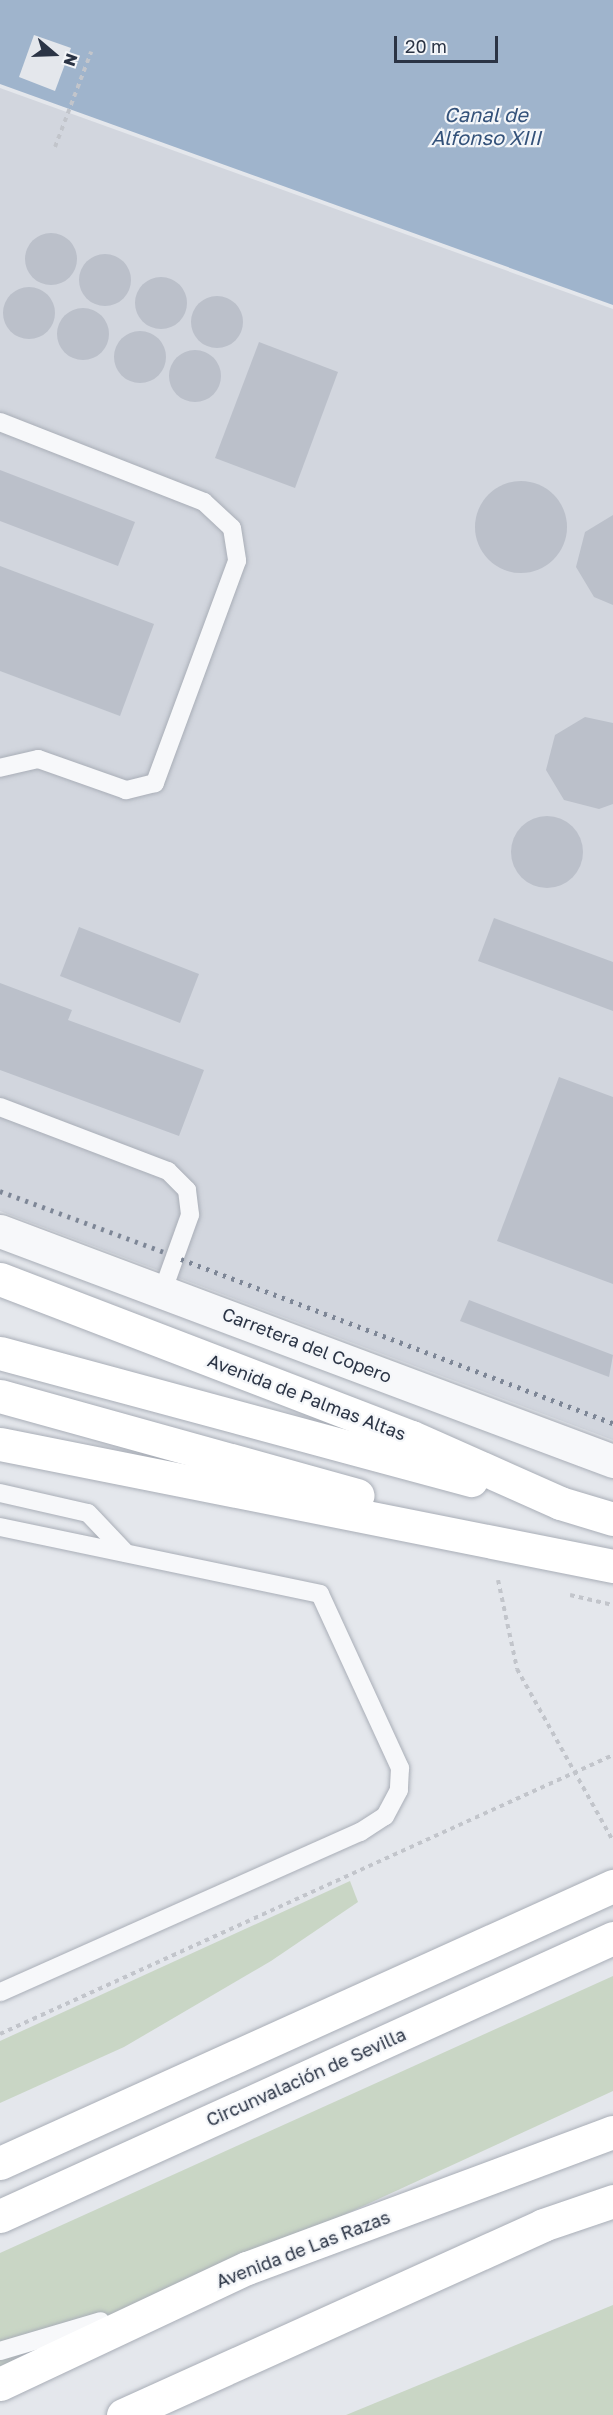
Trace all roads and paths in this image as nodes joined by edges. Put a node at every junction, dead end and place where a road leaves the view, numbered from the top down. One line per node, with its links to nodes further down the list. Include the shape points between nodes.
1 (91, 52): 2 (path)
2 (55, 147)
3 (0, 422): 4 (lane, via 204,502 232,528 237,561 154,783 126,790 38,759)
4 (0, 768)
5 (0, 1107): 8 (lane, via 168,1171 187,1190 190,1215)
6 (0, 1231): 8 (street, Carretera del Copero)
7 (0, 1279): 14 (main road, Avenida de Palmas Altas, via 412,1437)
8 (163, 1290): 12 (street, Carretera del Copero)
9 (0, 1353): 14 (main road)
10 (0, 1396): 18 (main road)
11 (0, 1444): 18 (main road)
12 (613, 1461)
13 (0, 1493): 17 (lane, via 88,1513)
14 (560, 1503): 15 (main road, Avenida de Palmas Altas)
15 (613, 1519)
16 (0, 1527): 17 (lane)
17 (126, 1553): 26 (lane, via 320,1594 400,1768 399,1790 386,1816 360,1832)
18 (582, 1557): 19 (main road)
19 (613, 1566)
20 (498, 1580): 22 (path, via 517,1669)
21 (613, 1755): 22 (path)
22 (576, 1772): 23 (path); 27 (path)
23 (613, 1841)
24 (613, 1886): 29 (main road)
25 (613, 1938): 31 (main road, Circunvalación de Sevilla)
26 (0, 1992)
27 (0, 2034)
28 (613, 2132): 32 (main road, Avenida de Las Razas)
29 (0, 2163)
30 (613, 2201): 35 (main road, via 543,2225)
31 (0, 2216)
32 (247, 2268): 33 (lane); 34 (main road, Avenida de Las Razas)
33 (0, 2351)
34 (0, 2384)
35 (123, 2415)

